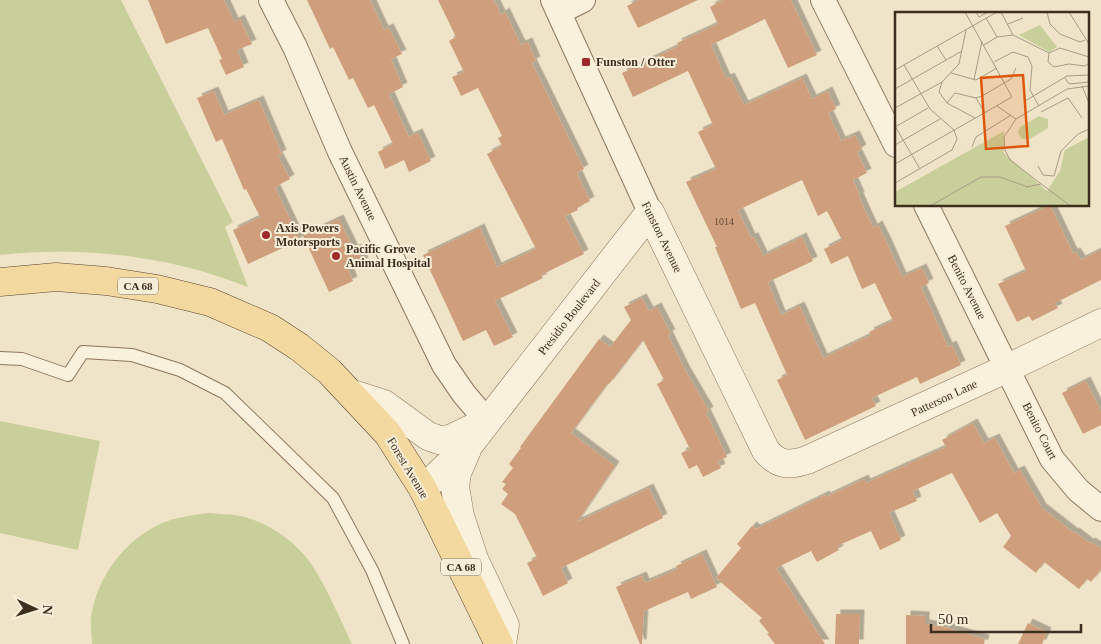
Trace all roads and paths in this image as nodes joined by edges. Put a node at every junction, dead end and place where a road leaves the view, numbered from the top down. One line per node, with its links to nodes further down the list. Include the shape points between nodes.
1 (271, 0): 13 (street, Austin Avenue, via 340,152 444,365)
2 (582, 0): 4 (street)
3 (823, 0): 5 (street)
4 (556, 6): 7 (street, Funston Avenue)
5 (895, 143)
6 (927, 206): 11 (street, Benito Avenue)
7 (650, 212): 13 (street, Presidio Boulevard); 15 (street, Funston Avenue, via 766,451)
8 (0, 282): 12 (main road, Forest Avenue / CA 68, via 56,277 106,281 210,302 270,328 329,371)
9 (1101, 323): 11 (street, Patterson Lane)
10 (0, 358): 18 (lane, via 22,359 68,375 83,352 132,355 180,370 225,393 333,498 372,570)
11 (1008, 368): 15 (street, Patterson Lane, via 807,460); 17 (street, Benito Court, via 1052,459 1078,490)
12 (350, 393): 13 (street, Presidio Boulevard, via 384,404 428,436 439,440 450,439); 16 (main road, Forest Avenue / CA 68, via 388,434)
13 (487, 421): 14 (street, Presidio Boulevard)
14 (469, 445): 16 (street, Presidio Boulevard); 19 (street, via 456,473 455,487 460,516 474,559 505,625)
15 (784, 463)
16 (423, 489): 19 (main road, Forest Avenue / CA 68)
17 (1101, 509)
18 (403, 644)
19 (500, 644)

